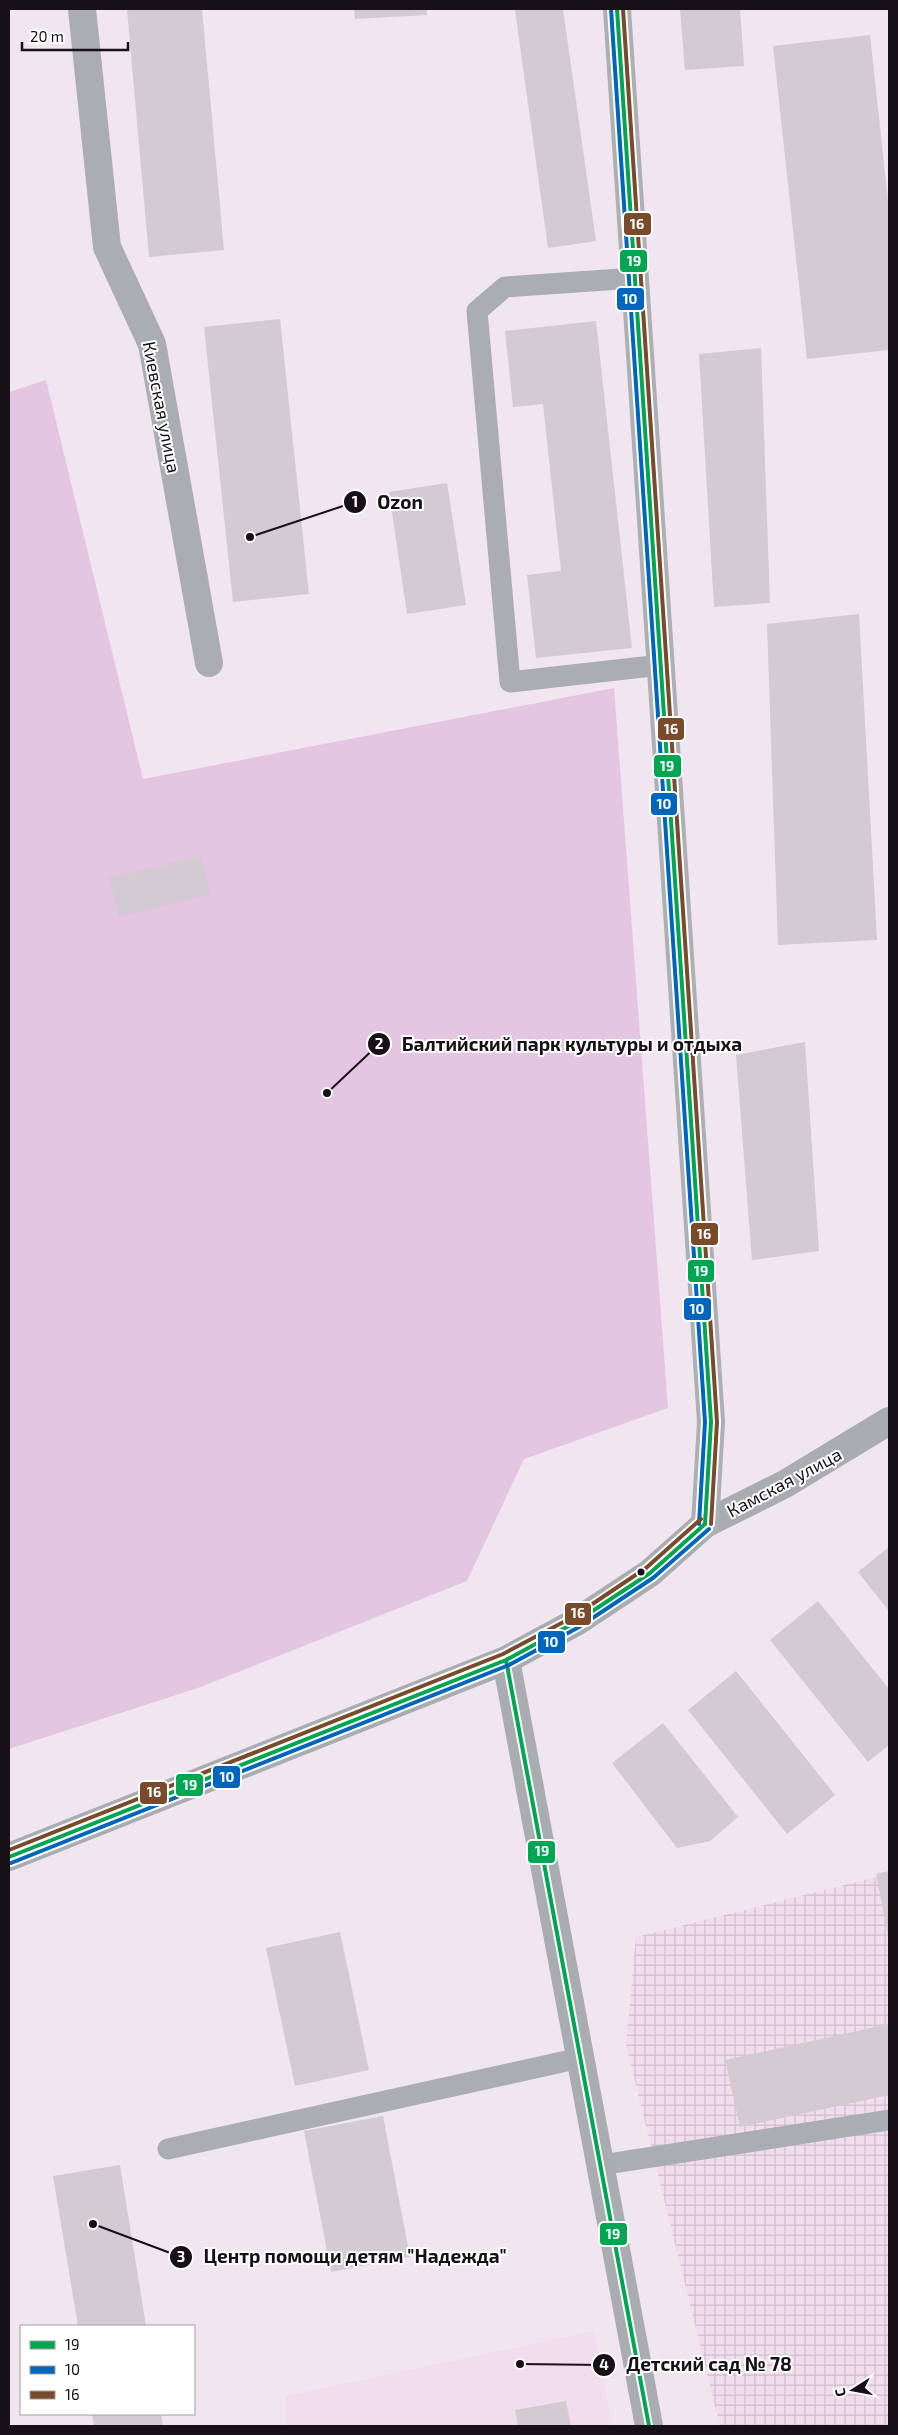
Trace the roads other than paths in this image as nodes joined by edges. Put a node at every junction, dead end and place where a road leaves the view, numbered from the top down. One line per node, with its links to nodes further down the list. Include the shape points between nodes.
1 (82, 9): 4 (street, Киевская улица, via 107,247 152,344)
2 (617, 9): 3 (main road)
3 (635, 278): 5 (main road); 5 (lane, via 505,287 476,311 510,682)
4 (209, 663)
5 (661, 665): 7 (main road, via 711,1422)
6 (889, 1421): 7 (main road, Камская улица, via 792,1480)
7 (705, 1524): 8 (main road, Камская улица, via 650,1573 576,1622)
8 (506, 1660): 9 (main road, Камская улица); 10 (main road)
9 (9, 1857)
10 (580, 2058): 12 (lane); 13 (main road)
11 (889, 2120): 13 (lane)
12 (168, 2149)
13 (601, 2165): 14 (main road)
14 (649, 2426)

